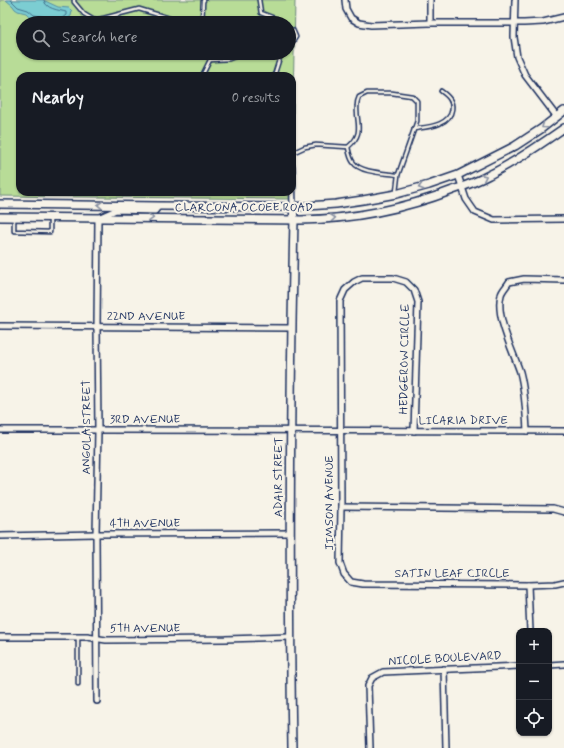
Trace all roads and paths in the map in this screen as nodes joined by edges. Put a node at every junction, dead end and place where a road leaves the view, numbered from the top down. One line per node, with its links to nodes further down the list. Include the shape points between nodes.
1 (74, 0): 7 (lane)
2 (204, 0): 10 (lane)
3 (259, 0): 11 (lane, via 261,13)
4 (344, 0): 13 (street, via 351,18 359,23)
5 (430, 0): 13 (street)
6 (515, 0): 14 (street)
7 (87, 16)
8 (112, 16): 9 (lane, via 139,9)
9 (162, 16)
10 (203, 16)
11 (269, 16)
12 (564, 17): 14 (street, via 543,22)
13 (430, 23): 14 (street)
14 (515, 23): 21 (street, via 517,57 525,75)
15 (210, 60): 17 (lane)
16 (279, 60): 18 (lane)
17 (204, 72)
18 (275, 72)
19 (441, 91): 23 (lane, via 452,105 447,119 439,124)
20 (564, 111): 21 (street, CLARCONA OCOEE ROAD)
21 (557, 117): 27 (street, CLARCONA OCOEE ROAD, one-way to 27, via 515,146)
22 (564, 128): 28 (street, CLARCONA OCOEE ROAD, one-way to 22, via 489,176)
23 (414, 130): 24 (lane, via 418,101 412,96 367,93 359,97 356,105 358,134); 26 (lane)
24 (348, 147): 25 (lane, via 316,145); 26 (lane, via 354,164 362,170)
25 (296, 151)
26 (398, 175): 29 (lane)
27 (458, 175): 28 (street); 29 (street, CLARCONA OCOEE ROAD, one-way to 29)
28 (462, 187): 38 (street, via 475,212 494,220); 39 (street, CLARCONA OCOEE ROAD, one-way to 28, via 320,220 396,208)
29 (396, 194): 33 (street, CLARCONA OCOEE ROAD, via 336,204)
30 (293, 196): 33 (street)
31 (0, 204): 32 (street, CLARCONA OCOEE ROAD, one-way to 31)
32 (159, 206): 33 (street, CLARCONA OCOEE ROAD); 37 (street, via 155,211 116,210)
33 (293, 207): 39 (street, ADAIR STREET)
34 (0, 217): 35 (street, CLARCONA OCOEE ROAD)
35 (14, 217): 36 (street, CLARCONA OCOEE ROAD); 36 (lane, via 14,231 50,232)
36 (50, 218): 37 (street, CLARCONA OCOEE ROAD)
37 (98, 218): 39 (street, CLARCONA OCOEE ROAD, one-way to 39); 42 (street, ANGOLA STREET)
38 (564, 219)
39 (294, 220): 43 (street, ADAIR STREET)
40 (564, 280): 49 (street, via 524,279 509,282 501,293 499,306 505,333 520,373 526,399)
41 (0, 326): 42 (street, 22ND AVENUE)
42 (97, 327): 43 (street, 22ND AVENUE); 45 (street, ANGOLA STREET)
43 (292, 328): 46 (street, ADAIR STREET)
44 (0, 430): 45 (street, 3RD AVENUE)
45 (98, 430): 46 (street, 3RD AVENUE); 54 (street, ANGOLA STREET)
46 (291, 430): 47 (street, LICARIA DRIVE); 53 (street, ADAIR STREET)
47 (340, 431): 48 (street, LICARIA DRIVE); 48 (street, HEDGEROW CIRCLE, via 340,301 345,290 362,278 393,278 406,282 414,290 418,302); 51 (street, JIMSON AVENUE)
48 (414, 431): 49 (street, LICARIA DRIVE)
49 (527, 431): 50 (street, LICARIA DRIVE)
50 (564, 431)
51 (341, 507): 52 (street, via 553,509); 56 (street, JIMSON AVENUE, via 340,563)
52 (564, 512)
53 (290, 533): 54 (street, 4TH AVENUE); 62 (street, ADAIR STREET)
54 (96, 534): 55 (street, 4TH AVENUE); 63 (street, ANGOLA STREET)
55 (0, 536)
56 (344, 574): 58 (street, SATIN LEAF CIRCLE, via 351,582 363,584)
57 (564, 582): 58 (street, SATIN LEAF CIRCLE)
58 (528, 585): 59 (street)
59 (530, 628)
60 (0, 637): 61 (street, 5TH AVENUE)
61 (78, 637): 63 (street, 5TH AVENUE); 68 (lane)
62 (290, 637): 63 (street, 5TH AVENUE); 70 (street, ADAIR STREET)
63 (96, 639): 69 (street, ANGOLA STREET)
64 (552, 664): 65 (street)
65 (564, 664)
66 (516, 666): 67 (street, NICOLE BOULEVARD)
67 (444, 669): 71 (street, NICOLE BOULEVARD, via 383,672 372,678 368,686); 72 (street)
68 (78, 684)
69 (97, 701)
70 (292, 748)
71 (370, 748)
72 (446, 748)

